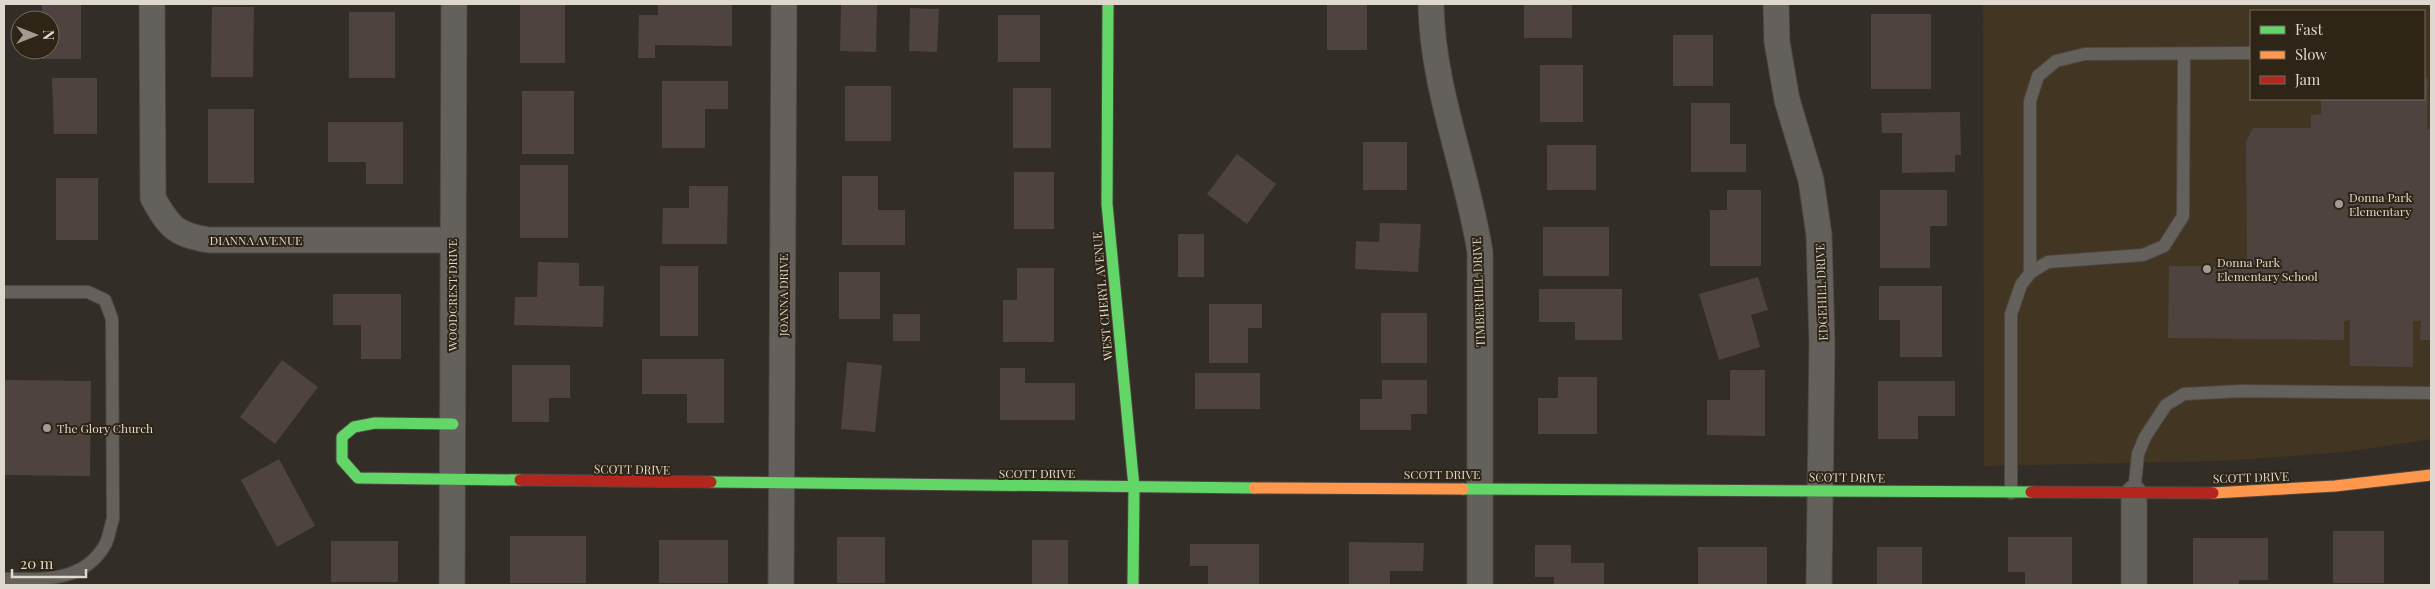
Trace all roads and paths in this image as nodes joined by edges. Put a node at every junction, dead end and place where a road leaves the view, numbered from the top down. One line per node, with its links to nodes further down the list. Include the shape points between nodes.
1 (152, 4): 9 (street, DIANNA AVENUE, via 152,198 174,230 209,240)
2 (454, 4): 9 (street, WOODCREST DRIVE)
3 (784, 4): 16 (street, JOANNA DRIVE)
4 (1108, 4): 17 (street, WEST CHERYL AVENUE, via 1107,204)
5 (1432, 4): 18 (street, TIMBERHILL DRIVE, via 1439,77 1473,209 1480,252)
6 (1776, 4): 19 (street, EDGEHILL DRIVE, via 1777,42 1784,80 1811,180 1819,235 1822,344)
7 (2250, 53): 8 (lane)
8 (2184, 54): 10 (lane, via 2183,216 2164,246 2142,255 2048,262); 10 (lane, via 2085,54 2056,61 2038,76 2030,101)
9 (452, 240): 13 (street, WOODCREST DRIVE)
10 (2030, 273): 20 (lane, via 2021,285 2011,314)
11 (4, 292): 22 (lane, via 88,292 105,300 112,319 113,519 105,544 89,564 72,575 49,579)
12 (2431, 393): 21 (lane, via 2242,391 2184,394 2166,404 2145,437 2138,454)
13 (453, 424): 15 (street, WOODCREST DRIVE); 15 (street, SCOTT DRIVE, via 375,423 354,427 342,437 339,455 347,470 358,478)
14 (2431, 475): 21 (street, SCOTT DRIVE, via 2238,493)
15 (452, 480): 16 (street, SCOTT DRIVE); 23 (street, WOODCREST DRIVE)
16 (781, 484): 17 (street, SCOTT DRIVE); 24 (street, JOANNA DRIVE)
17 (1134, 487): 18 (street, SCOTT DRIVE); 25 (street, WEST CHERYL AVENUE)
18 (1480, 487): 19 (street, SCOTT DRIVE); 26 (street, TIMBERHILL DRIVE)
19 (1820, 490): 20 (street, SCOTT DRIVE); 27 (street, EDGEHILL DRIVE)
20 (2011, 493): 21 (street, SCOTT DRIVE)
21 (2134, 493): 28 (street)
22 (4, 579)
23 (452, 585)
24 (781, 585)
25 (1133, 585)
26 (1480, 585)
27 (1820, 585)
28 (2134, 585)

